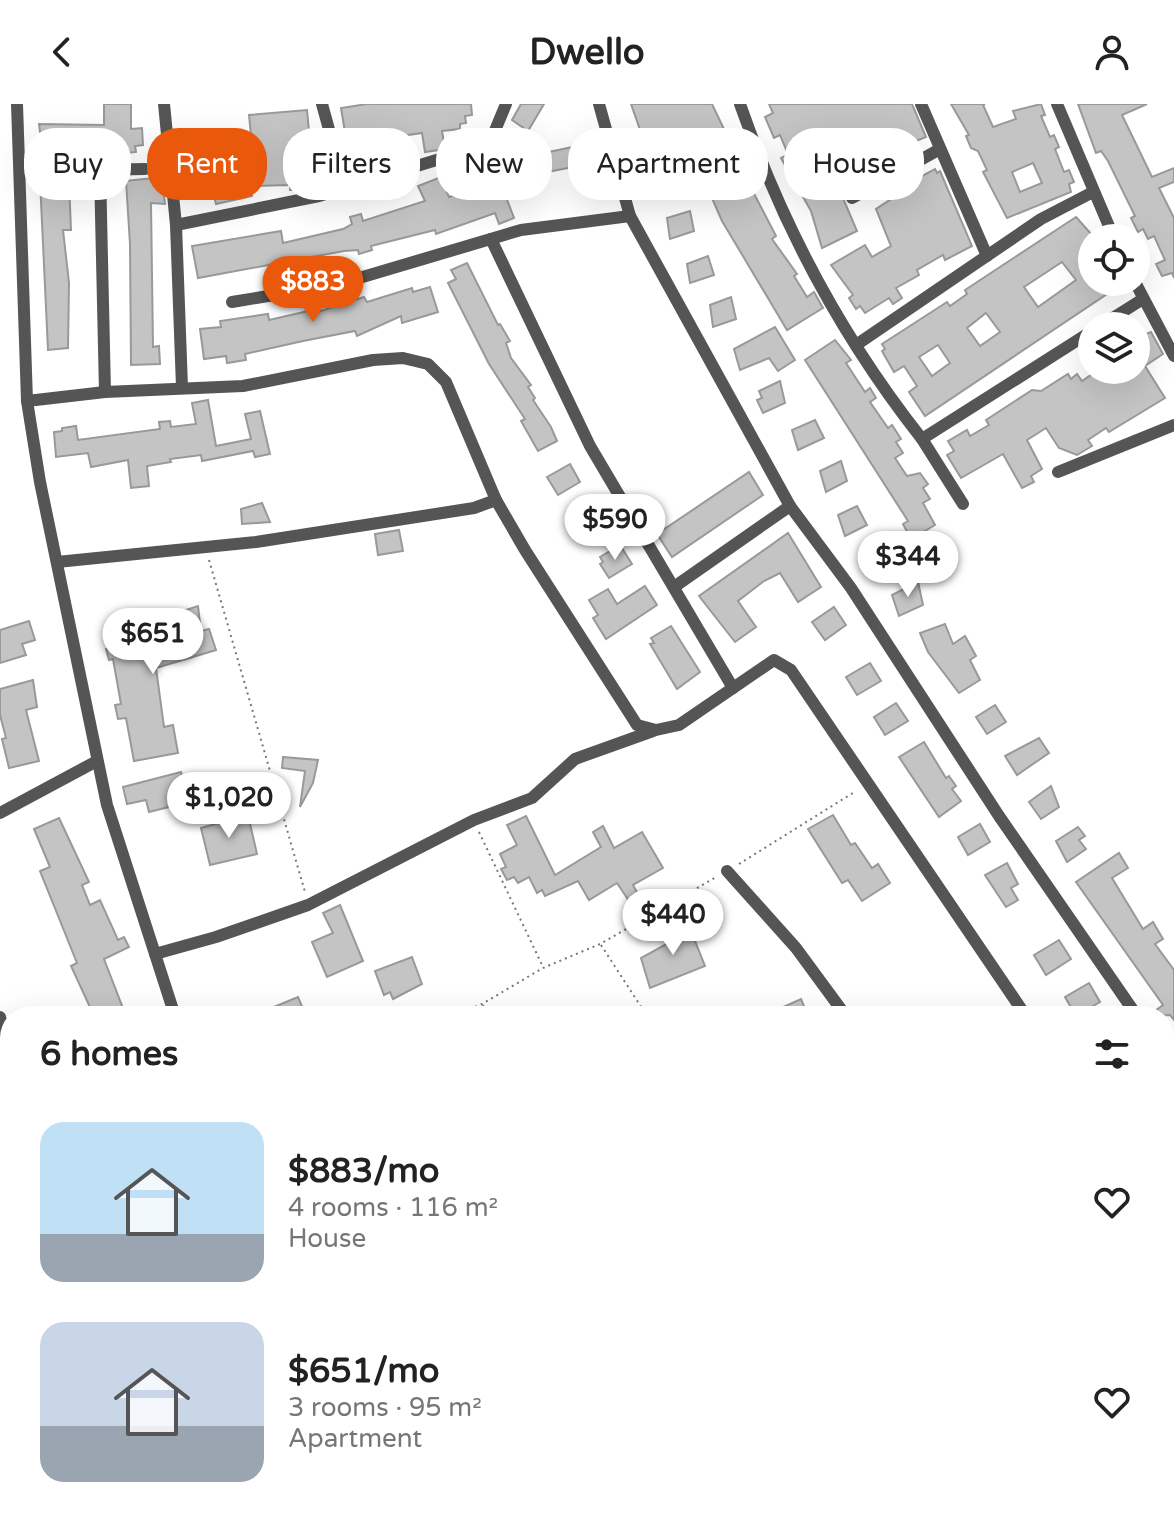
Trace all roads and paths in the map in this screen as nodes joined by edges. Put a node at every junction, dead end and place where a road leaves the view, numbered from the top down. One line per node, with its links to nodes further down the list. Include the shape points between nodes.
1 (17, 104): 32 (street)
2 (164, 104): 20 (street)
3 (322, 104): 9 (street)
4 (506, 104): 12 (street, via 494,133 456,154)
5 (599, 104): 18 (street)
6 (740, 104): 28 (street, via 787,220)
7 (921, 104): 10 (street)
8 (1057, 104): 15 (street)
9 (329, 128)
10 (940, 149): 11 (street); 22 (street)
11 (924, 158)
12 (420, 165)
13 (131, 169): 14 (street)
14 (145, 169)
15 (1093, 192): 19 (street); 22 (street)
16 (101, 200): 31 (street)
17 (290, 200): 20 (street)
18 (630, 216): 21 (street); 38 (street)
19 (1108, 224)
20 (176, 225): 30 (street)
21 (491, 239): 25 (street, via 339,284); 41 (street, via 590,446)
22 (987, 256): 28 (street)
23 (1142, 296): 24 (street)
24 (1143, 299): 26 (street); 29 (street)
25 (232, 302)
26 (1122, 312)
27 (1078, 340): 34 (street)
28 (856, 345): 34 (street)
29 (1174, 356)
30 (182, 387): 31 (street); 36 (street, via 243,386 373,360 403,358 428,364 446,382)
31 (105, 392): 32 (street)
32 (27, 401): 40 (street)
33 (1174, 425): 35 (street)
34 (922, 439): 37 (street)
35 (1058, 472)
36 (496, 500): 39 (street, via 419,517); 43 (street, via 637,725)
37 (963, 504)
38 (790, 506): 41 (street); 59 (street, via 851,588)
39 (206, 547): 40 (street); 49 (path)
40 (57, 562): 44 (street)
41 (674, 587): 42 (street)
42 (733, 688): 43 (street, via 679,725); 45 (street, via 774,660 791,670)
43 (656, 730): 47 (street, via 596,748 575,759 532,798)
44 (97, 761): 46 (street); 51 (street)
45 (867, 785): 48 (path); 58 (street)
46 (0, 813)
47 (474, 820): 49 (street); 52 (path)
48 (727, 871): 50 (path); 57 (street, via 796,948)
49 (308, 905): 51 (street)
50 (600, 944): 52 (path); 56 (path)
51 (155, 954): 54 (street)
52 (543, 968): 53 (path)
53 (482, 1004): 55 (path)
54 (172, 1006)
55 (477, 1006)
56 (640, 1006)
57 (839, 1006)
58 (1019, 1006)
59 (1130, 1006)

